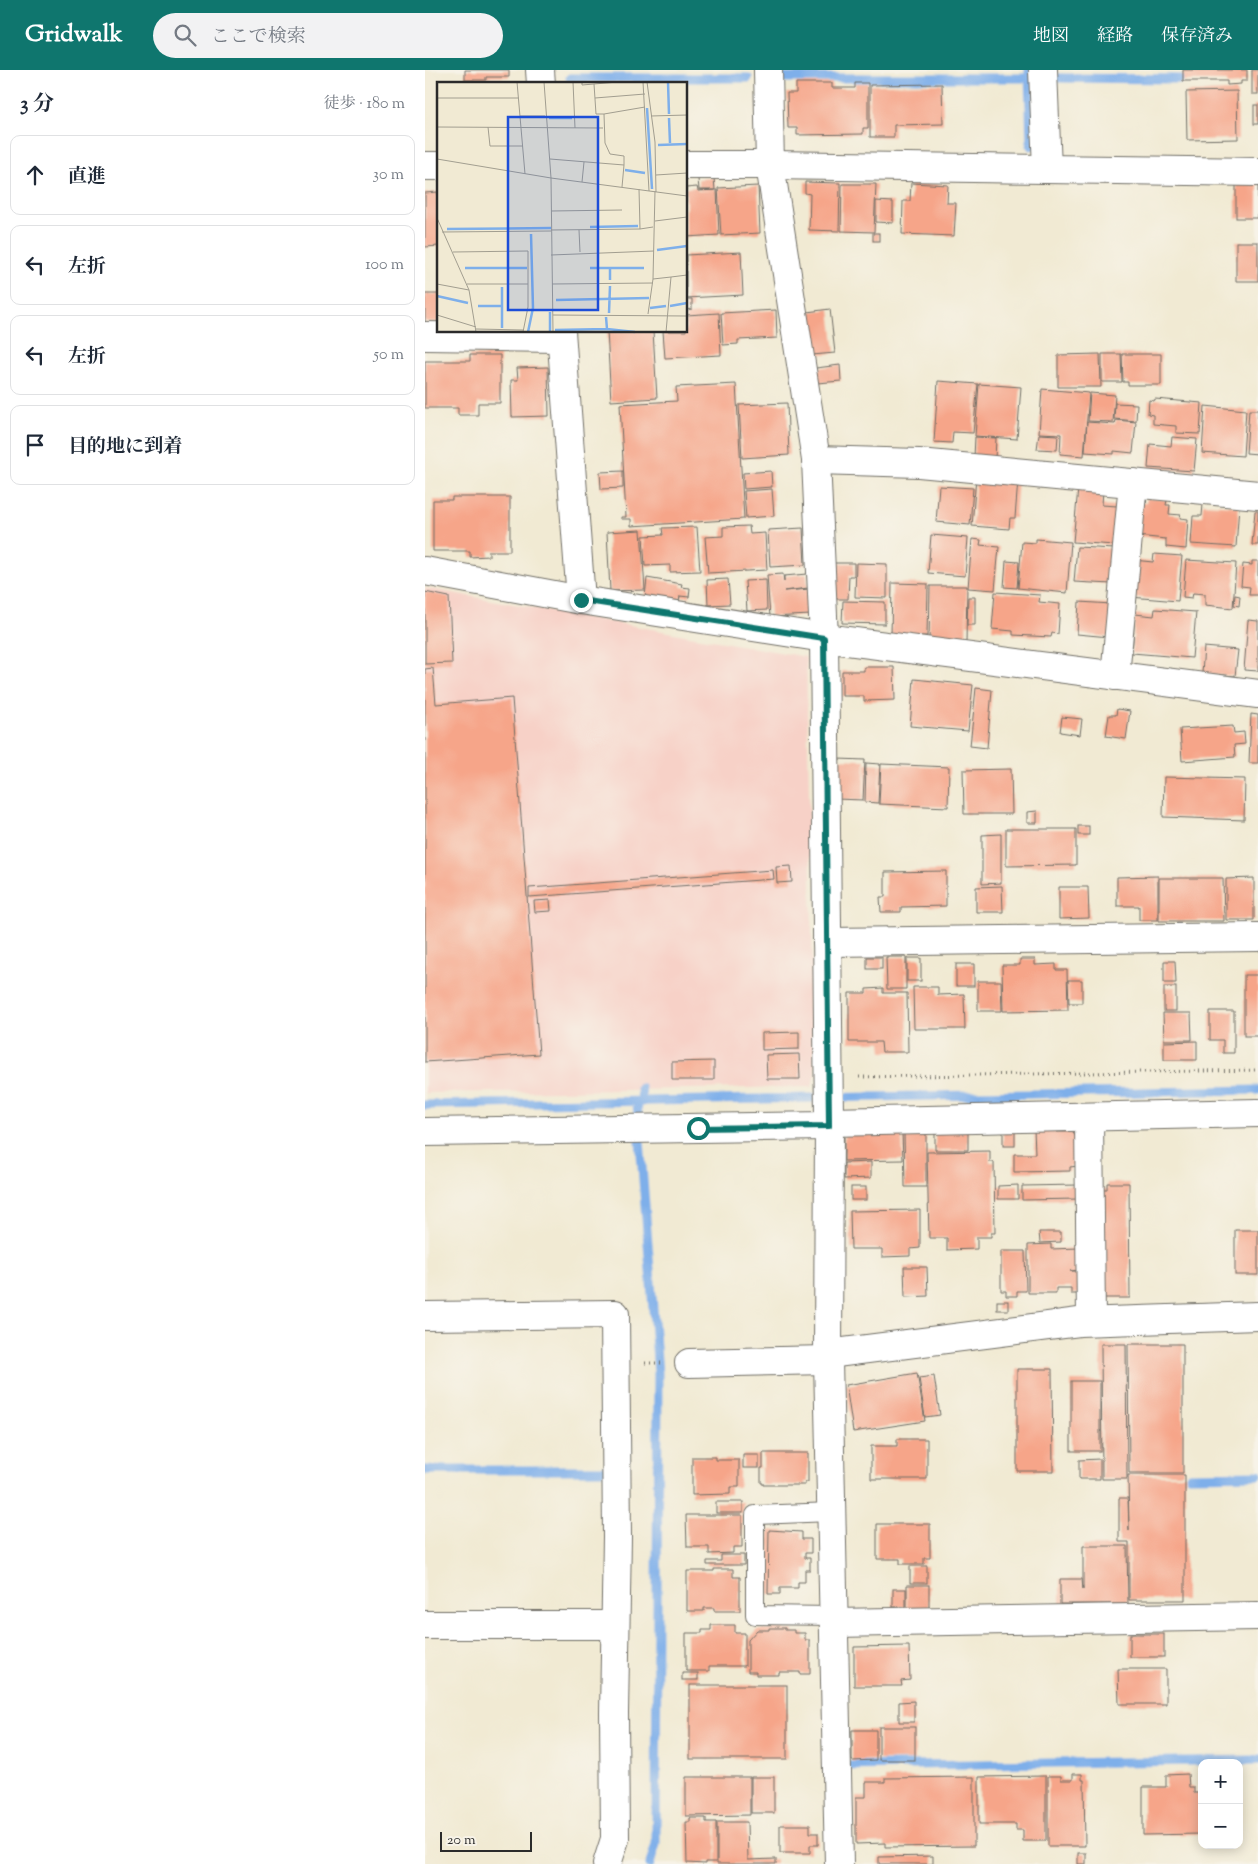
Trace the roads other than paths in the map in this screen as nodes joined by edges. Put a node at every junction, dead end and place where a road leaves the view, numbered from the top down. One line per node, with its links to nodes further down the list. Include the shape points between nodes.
1 (768, 70): 3 (street)
2 (1043, 70): 5 (street)
3 (770, 165): 4 (street); 5 (street); 9 (street)
4 (687, 166)
5 (1047, 169): 6 (street)
6 (1258, 172)
7 (561, 335): 8 (street); 13 (street)
8 (425, 336)
9 (816, 460): 10 (street, via 919,463); 14 (street)
10 (1133, 483): 11 (street); 15 (street)
11 (1258, 495)
12 (425, 571): 13 (street)
13 (581, 600): 14 (street)
14 (824, 638): 15 (street); 18 (street)
15 (1115, 676): 16 (street)
16 (1258, 694)
17 (1258, 937): 18 (street)
18 (827, 942): 21 (street)
19 (1258, 1113): 20 (street)
20 (1089, 1116): 21 (street); 25 (street)
21 (829, 1122): 22 (street, via 621,1130); 26 (street)
22 (425, 1132)
23 (425, 1316): 32 (street, via 615,1314)
24 (1258, 1316): 25 (street)
25 (1091, 1321): 26 (street)
26 (828, 1357): 27 (street); 28 (street)
27 (677, 1363)
28 (831, 1512): 30 (street); 30 (lane, via 755,1515 755,1615)
29 (1258, 1616): 30 (street)
30 (834, 1619): 34 (street)
31 (425, 1625): 32 (street)
32 (615, 1625): 33 (street, via 615,1839)
33 (607, 1864)
34 (839, 1864)

